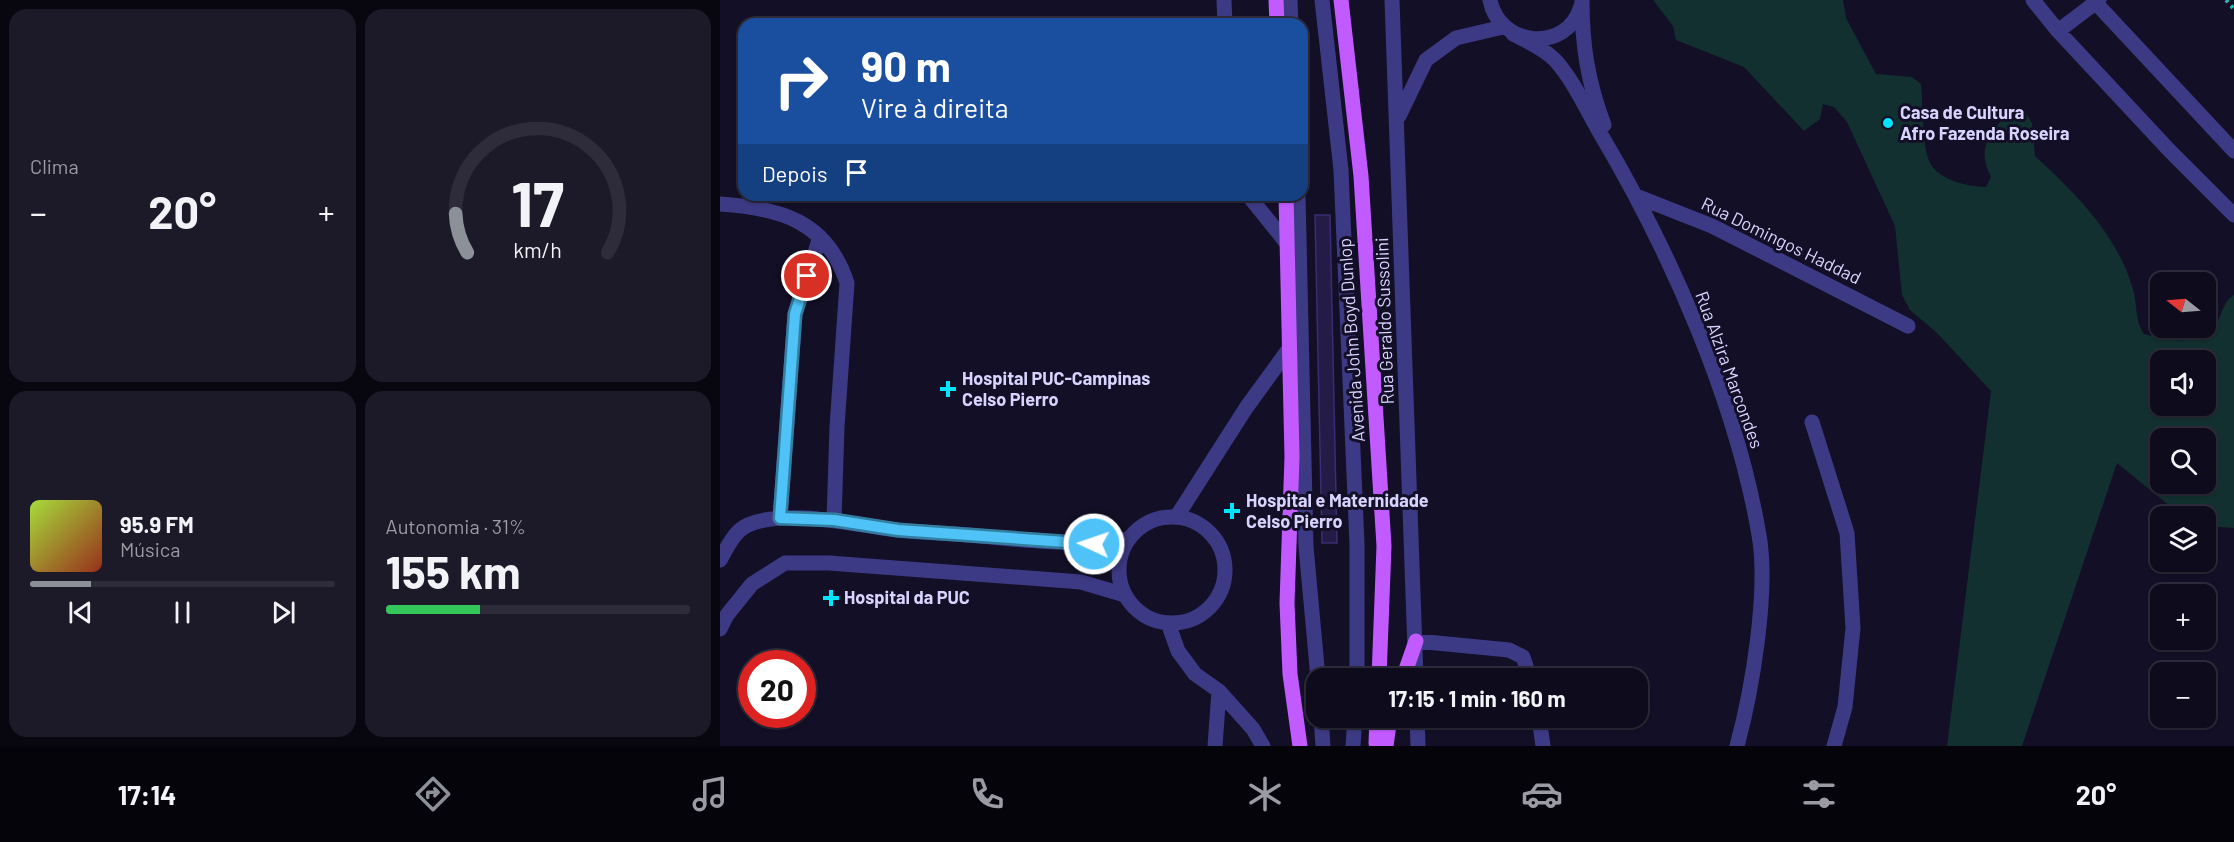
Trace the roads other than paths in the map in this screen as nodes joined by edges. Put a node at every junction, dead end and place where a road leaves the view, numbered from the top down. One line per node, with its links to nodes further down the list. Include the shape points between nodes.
1 (1224, 0): 11 (street)
2 (1276, 0): 12 (main road)
3 (1290, 0): 13 (street)
4 (1322, 0): 40 (street, via 1342,182 1357,544)
5 (1341, 0): 41 (main road, Avenida John Boyd Dunlop, via 1361,176 1384,546)
6 (1392, 0): 16 (street, Rua Geraldo Sussolini)
7 (1490, 0): 14 (street, via 1496,18)
8 (1582, 0): 14 (street, via 1574,20 1557,35 1527,39); 18 (street, Rua Alzira Marcondes, via 1585,66)
9 (2033, 0): 15 (street)
10 (2095, 1): 15 (street); 17 (street)
11 (1225, 18)
12 (1277, 18)
13 (1291, 18)
14 (1508, 31): 16 (street, via 1456,38 1426,60); 18 (street, Rua Alzira Marcondes, via 1543,49 1564,71)
15 (2058, 31): 24 (street)
16 (1397, 119): 38 (street, Rua Geraldo Sussolini)
17 (2234, 151)
18 (1618, 162): 19 (street, Rua Alzira Marcondes)
19 (1636, 196): 27 (street, Rua Domingos Haddad, via 1712,226); 61 (street, Rua Alzira Marcondes, via 1692,316 1737,440 1760,537 1761,591 1748,705)
20 (1253, 201): 26 (street)
21 (1286, 201): 26 (main road)
22 (1298, 201): 39 (street, via 1306,547)
23 (720, 204): 25 (street, via 748,206 794,218)
24 (2231, 207)
25 (820, 237): 31 (street, via 795,314); 32 (street, via 840,262 847,283)
26 (1289, 246): 28 (main road)
27 (1908, 326)
28 (1291, 346): 30 (street); 54 (main road, via 1287,603 1290,674)
29 (1812, 422): 62 (street, via 1847,533 1854,628 1845,707)
30 (1177, 516): 33 (street, via 1159,518 1142,526); 37 (street, via 1195,521 1210,532 1221,547 1226,565 1216,601 1195,617)
31 (780, 518): 32 (street); 34 (street, via 747,525 732,539)
32 (834, 520): 33 (street, via 898,530 1055,542 1094,544)
33 (1129, 539): 35 (street, via 1119,566)
34 (720, 560)
35 (1125, 595): 36 (street, via 1081,582 785,563 752,584); 37 (street, via 1151,619)
36 (722, 618)
37 (1168, 623): 45 (street, via 1178,651 1196,674)
38 (1416, 641): 42 (main road); 43 (street, Rua Geraldo Sussolini); 44 (street, via 1509,650 1523,657)
39 (1317, 668)
40 (1357, 668)
41 (1379, 668)
42 (1407, 668)
43 (1416, 668)
44 (1527, 668)
45 (1219, 691): 52 (street); 53 (street)
46 (1322, 728): 55 (street)
47 (1354, 728): 56 (street)
48 (1377, 728): 57 (main road)
49 (1388, 728): 58 (main road)
50 (1417, 728): 59 (street)
51 (1541, 728): 60 (street)
52 (1215, 746)
53 (1263, 746)
54 (1300, 746)
55 (1323, 746)
56 (1353, 746)
57 (1376, 746)
58 (1386, 746)
59 (1418, 746)
60 (1543, 746)
61 (1737, 746)
62 (1834, 746)

